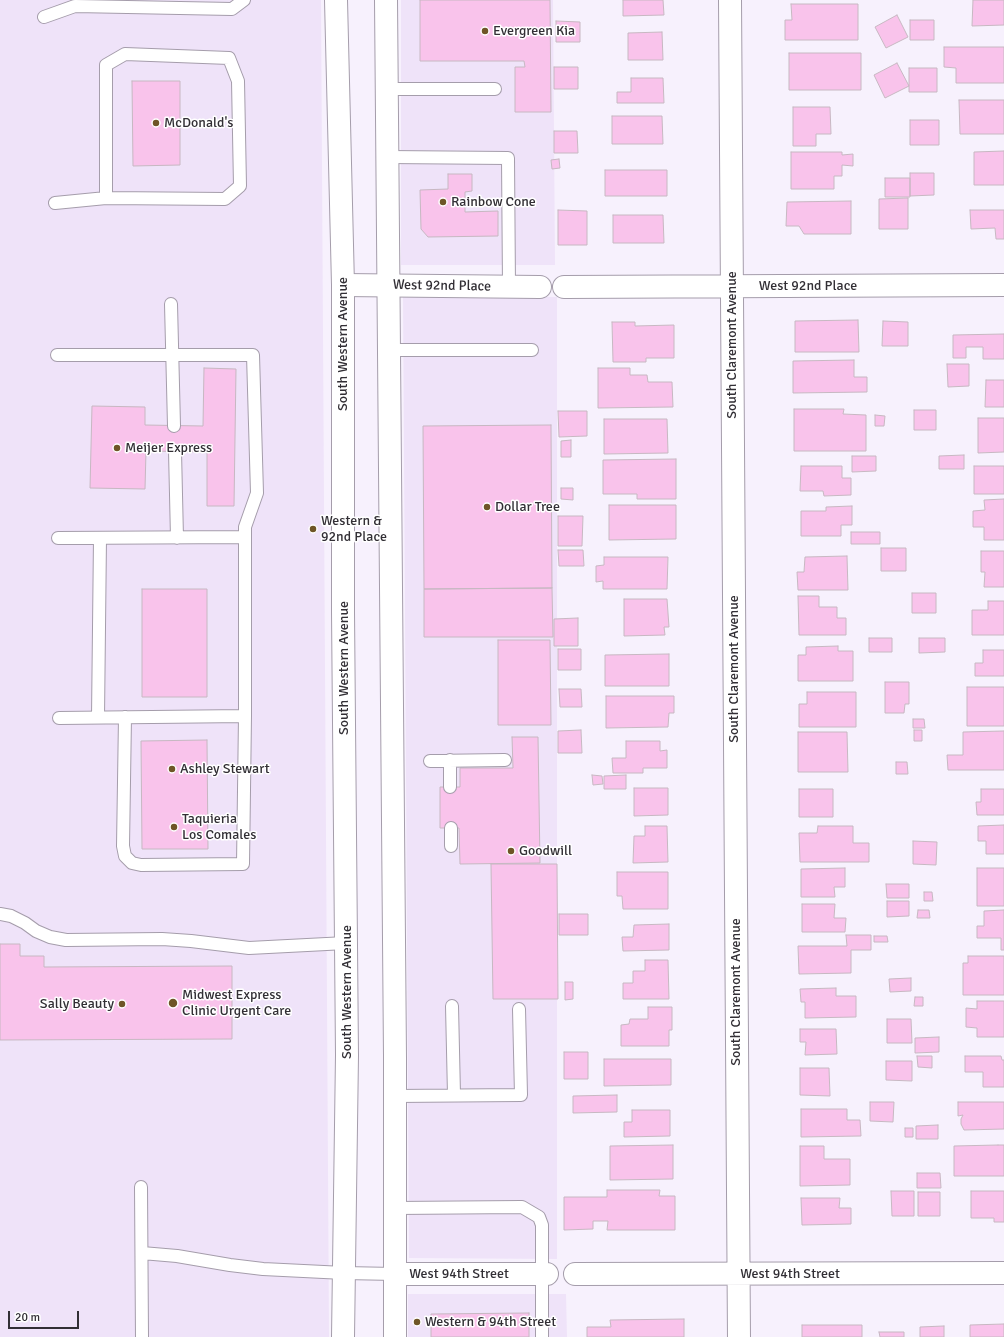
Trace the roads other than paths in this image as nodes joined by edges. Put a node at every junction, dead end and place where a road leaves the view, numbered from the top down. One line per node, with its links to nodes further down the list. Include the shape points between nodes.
1 (244, 0): 5 (lane, via 232,9)
2 (336, 0): 12 (main road, South Western Avenue)
3 (386, 0): 7 (main road)
4 (730, 0): 15 (main road, South Claremont Avenue)
5 (74, 3): 6 (lane)
6 (44, 17)
7 (386, 89): 8 (lane); 9 (main road)
8 (495, 89)
9 (387, 157): 13 (main road); 16 (lane, via 508,158)
10 (106, 198): 10 (lane, via 225,199 240,186 238,81 229,58 125,54 106,64); 11 (lane)
11 (55, 203)
12 (343, 284): 13 (main road, West 92nd Place); 41 (main road, South Western Avenue)
13 (389, 285): 16 (main road, West 92nd Place); 20 (main road)
14 (1004, 285): 15 (main road, West 92nd Place)
15 (732, 286): 18 (main road, West 92nd Place); 54 (main road, South Claremont Avenue)
16 (509, 287): 17 (main road, West 92nd Place)
17 (540, 287)
18 (564, 287)
19 (171, 304): 23 (lane)
20 (389, 350): 21 (lane); 45 (main road)
21 (532, 350)
22 (57, 355): 23 (lane)
23 (172, 355): 24 (lane); 26 (lane, via 253,355 257,493 245,527)
24 (174, 426)
25 (175, 451): 29 (lane)
26 (245, 537): 29 (lane); 30 (lane)
27 (58, 538): 28 (lane)
28 (100, 538): 29 (lane); 33 (lane)
29 (177, 538)
30 (246, 716): 31 (lane); 31 (lane, via 244,864 141,865 132,863 125,856 123,846)
31 (125, 717): 33 (lane)
32 (60, 718): 33 (lane)
33 (98, 718)
34 (450, 760): 35 (lane); 36 (lane); 37 (lane)
35 (505, 760)
36 (430, 761)
37 (450, 787)
38 (451, 828): 39 (lane)
39 (451, 846)
40 (0, 914): 41 (lane, via 11,916 50,937 66,940 191,940 249,948)
41 (346, 943): 50 (main road, South Western Avenue)
42 (452, 1006): 44 (lane)
43 (518, 1009): 44 (lane, via 521,1095)
44 (454, 1095): 45 (lane)
45 (395, 1096): 47 (main road)
46 (141, 1187): 48 (lane)
47 (395, 1208): 51 (main road); 52 (lane, via 522,1207 538,1217 542,1225)
48 (142, 1253): 50 (lane, via 263,1269); 55 (lane)
49 (1004, 1273): 54 (main road, West 94th Street)
50 (344, 1274): 51 (lane); 56 (main road, South Western Avenue)
51 (395, 1274): 52 (main road, West 94th Street); 57 (main road)
52 (545, 1274): 58 (lane)
53 (575, 1274): 54 (main road, West 94th Street)
54 (738, 1274): 59 (main road, South Claremont Avenue)
55 (142, 1337)
56 (344, 1337)
57 (395, 1337)
58 (542, 1337)
59 (738, 1337)

